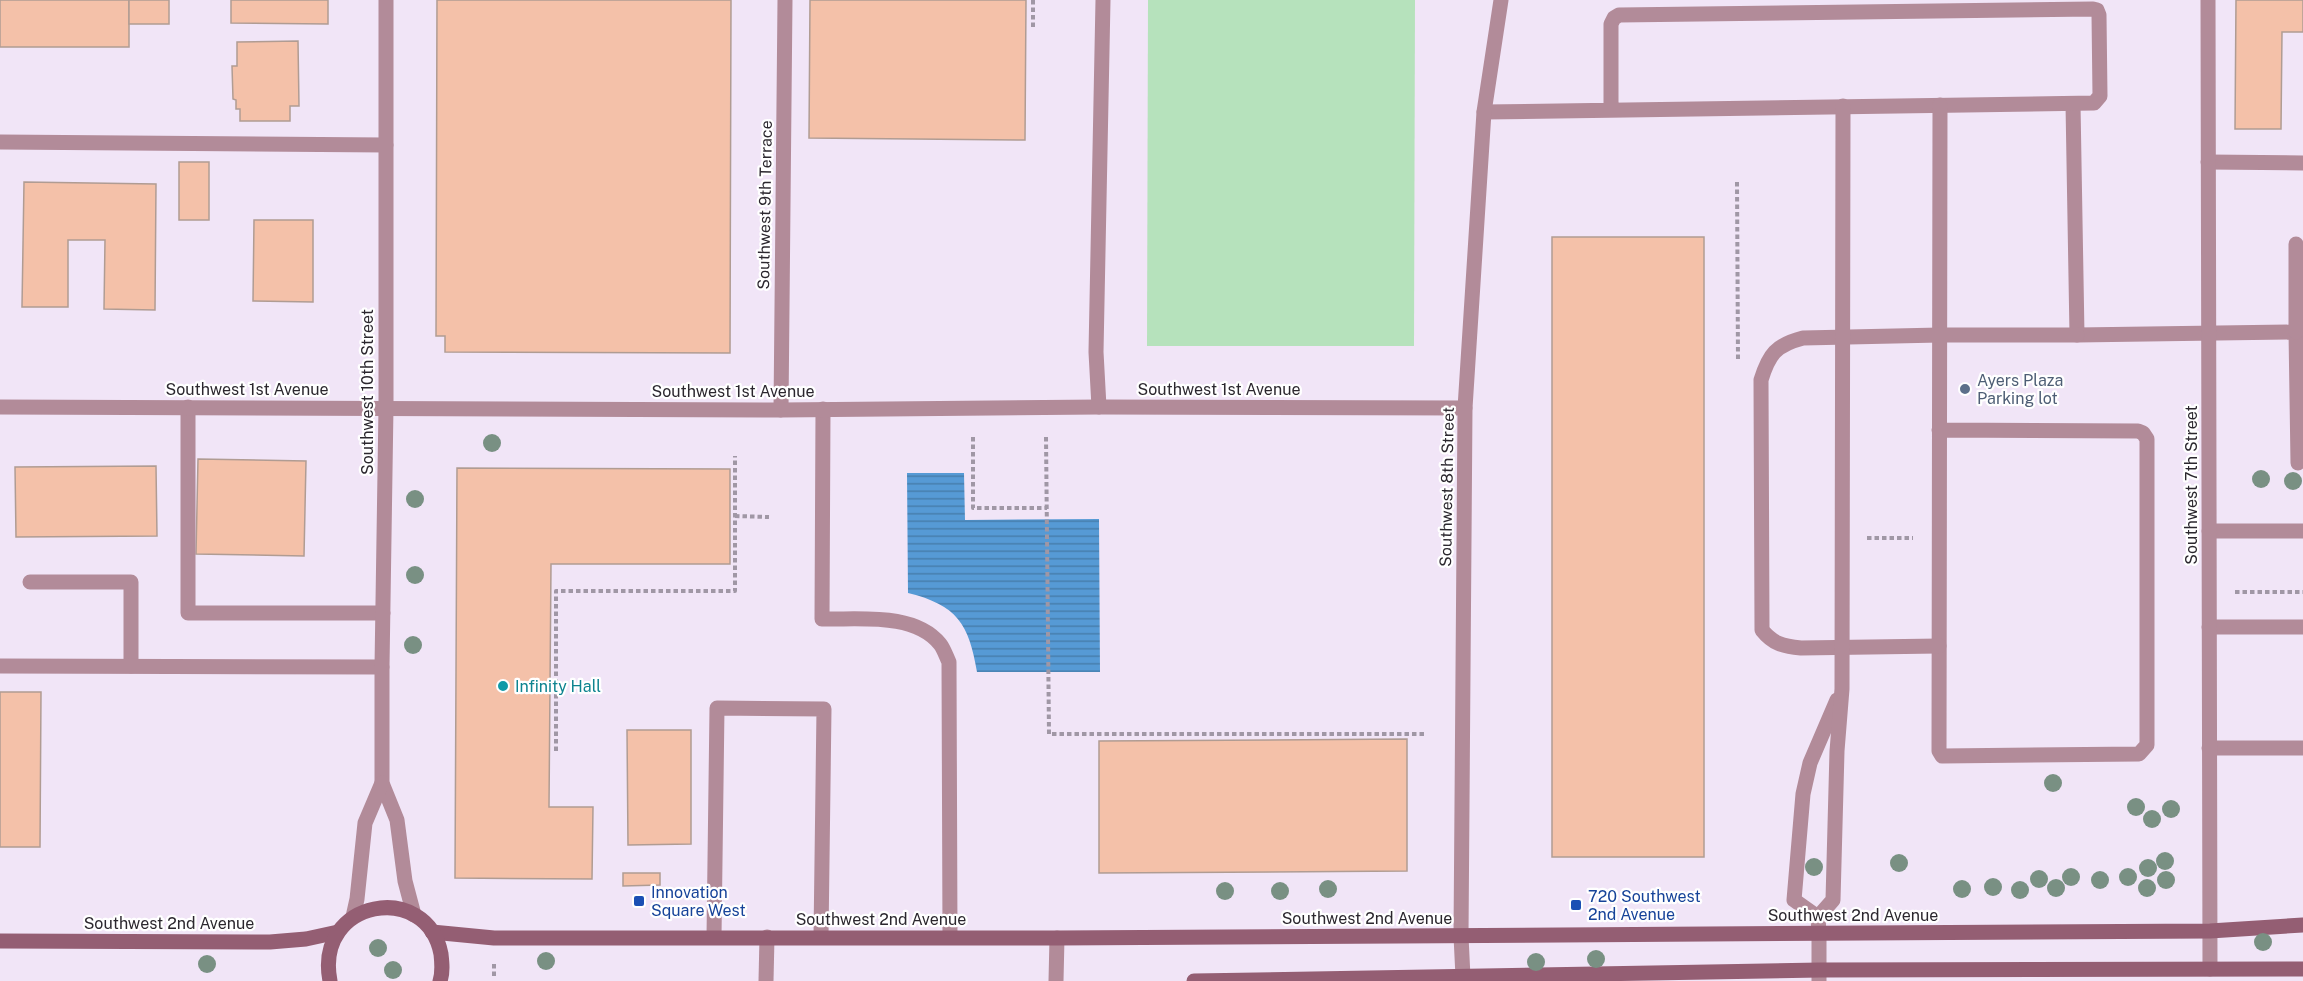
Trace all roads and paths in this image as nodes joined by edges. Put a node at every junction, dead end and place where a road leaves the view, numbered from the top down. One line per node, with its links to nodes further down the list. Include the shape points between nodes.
1 (386, 0): 14 (street, Southwest 10th Street)
2 (785, 0): 31 (street, Southwest 9th Terrace)
3 (1033, 0): 7 (path)
4 (1103, 0): 28 (street, via 1096,352)
5 (1501, 0): 12 (street, Southwest 8th Street)
6 (2208, 0): 15 (street, Southwest 7th Street)
7 (1033, 29)
8 (2073, 104): 9 (street); 11 (street, via 2094,103 2100,96 2099,15 2093,9 1619,15 1611,24); 22 (street)
9 (1940, 105): 10 (street); 21 (street)
10 (1843, 106): 11 (street); 23 (street)
11 (1611, 110): 12 (street)
12 (1484, 112): 29 (street, Southwest 8th Street)
13 (0, 142): 14 (street)
14 (386, 145): 27 (street, Southwest 10th Street)
15 (2208, 162): 16 (street); 20 (street, Southwest 7th Street)
16 (2303, 163)
17 (1737, 182): 24 (path)
18 (2296, 244): 19 (street)
19 (2296, 332): 20 (street); 36 (street)
20 (2208, 333): 22 (street); 40 (street, Southwest 7th Street)
21 (1940, 335): 22 (street); 23 (street); 32 (street)
22 (2077, 335)
23 (1843, 336): 51 (street); 51 (street, via 1787,342 1767,362 1761,380 1760,560 1762,630 1770,640 1782,646)
24 (1738, 360)
25 (0, 406): 26 (street, Southwest 1st Avenue)
26 (188, 406): 27 (street, Southwest 1st Avenue); 47 (street, via 188,613)
27 (386, 406): 31 (street, Southwest 1st Avenue); 47 (street, Southwest 10th Street)
28 (1099, 406): 29 (street, Southwest 1st Avenue); 30 (street, Southwest 1st Avenue)
29 (1465, 408): 69 (street, Southwest 8th Street)
30 (823, 409): 31 (street, Southwest 1st Avenue); 73 (street, via 822,619 908,624 928,633 941,645 949,662)
31 (781, 410)
32 (1939, 430): 50 (street); 50 (street, via 2138,431 2147,439 2147,745 2139,754 1942,756)
33 (973, 437): 37 (path, via 973,508)
34 (1046, 437): 37 (path)
35 (735, 456): 38 (path)
36 (2298, 463)
37 (1047, 508): 56 (path, via 1049,735)
38 (735, 516): 39 (path); 59 (path, via 735,591 556,591)
39 (769, 517)
40 (2209, 531): 41 (street); 48 (street, Southwest 7th Street)
41 (2303, 531)
42 (1863, 538): 43 (path)
43 (1922, 538)
44 (30, 582): 53 (street, via 131,582)
45 (2228, 592): 46 (path)
46 (2303, 592)
47 (383, 613): 54 (street, Southwest 10th Street)
48 (2209, 627): 49 (street); 57 (street, Southwest 7th Street)
49 (2303, 627)
50 (1939, 646): 51 (street)
51 (1842, 648): 55 (street)
52 (0, 666): 53 (street)
53 (131, 666): 54 (street)
54 (381, 667): 60 (street, Southwest 10th Street)
55 (1842, 689): 63 (street, via 1833,900); 63 (street, via 1809,763 1803,794 1794,900)
56 (1424, 734)
57 (2209, 748): 58 (street); 65 (street, Southwest 7th Street)
58 (2303, 748)
59 (556, 751)
60 (382, 783): 61 (street, Southwest 10th Street, via 397,820 403,872); 62 (street, Southwest 10th Street, via 365,822)
61 (414, 915): 62 (street, via 388,908); 67 (street)
62 (353, 916): 66 (street)
63 (1818, 916): 68 (street)
64 (2303, 925): 65 (street, Southwest 2nd Avenue)
65 (2210, 931): 68 (street, Southwest 2nd Avenue); 76 (street, Southwest 7th Street)
66 (338, 932): 75 (street, Southwest 2nd Avenue, via 270,942); 80 (street, via 329,949)
67 (432, 932): 70 (street, Southwest 2nd Avenue, via 494,938); 81 (street, via 443,964)
68 (1819, 933): 69 (street, Southwest 2nd Avenue); 78 (street)
69 (1461, 936): 74 (street, Southwest 2nd Avenue); 79 (street, Southwest 8th Street)
70 (714, 937): 71 (street, Southwest 2nd Avenue); 72 (street, via 717,708 824,709)
71 (767, 937): 72 (street, Southwest 2nd Avenue); 82 (street)
72 (821, 937): 73 (street, Southwest 2nd Avenue)
73 (950, 937): 74 (street, Southwest 2nd Avenue)
74 (1057, 938): 83 (street)
75 (0, 941)
76 (2210, 969): 77 (street); 78 (street)
77 (2303, 969)
78 (1819, 976): 79 (street)
79 (1462, 977): 84 (street)
80 (330, 981)
81 (440, 981)
82 (766, 981)
83 (1056, 981)
84 (1194, 981)

